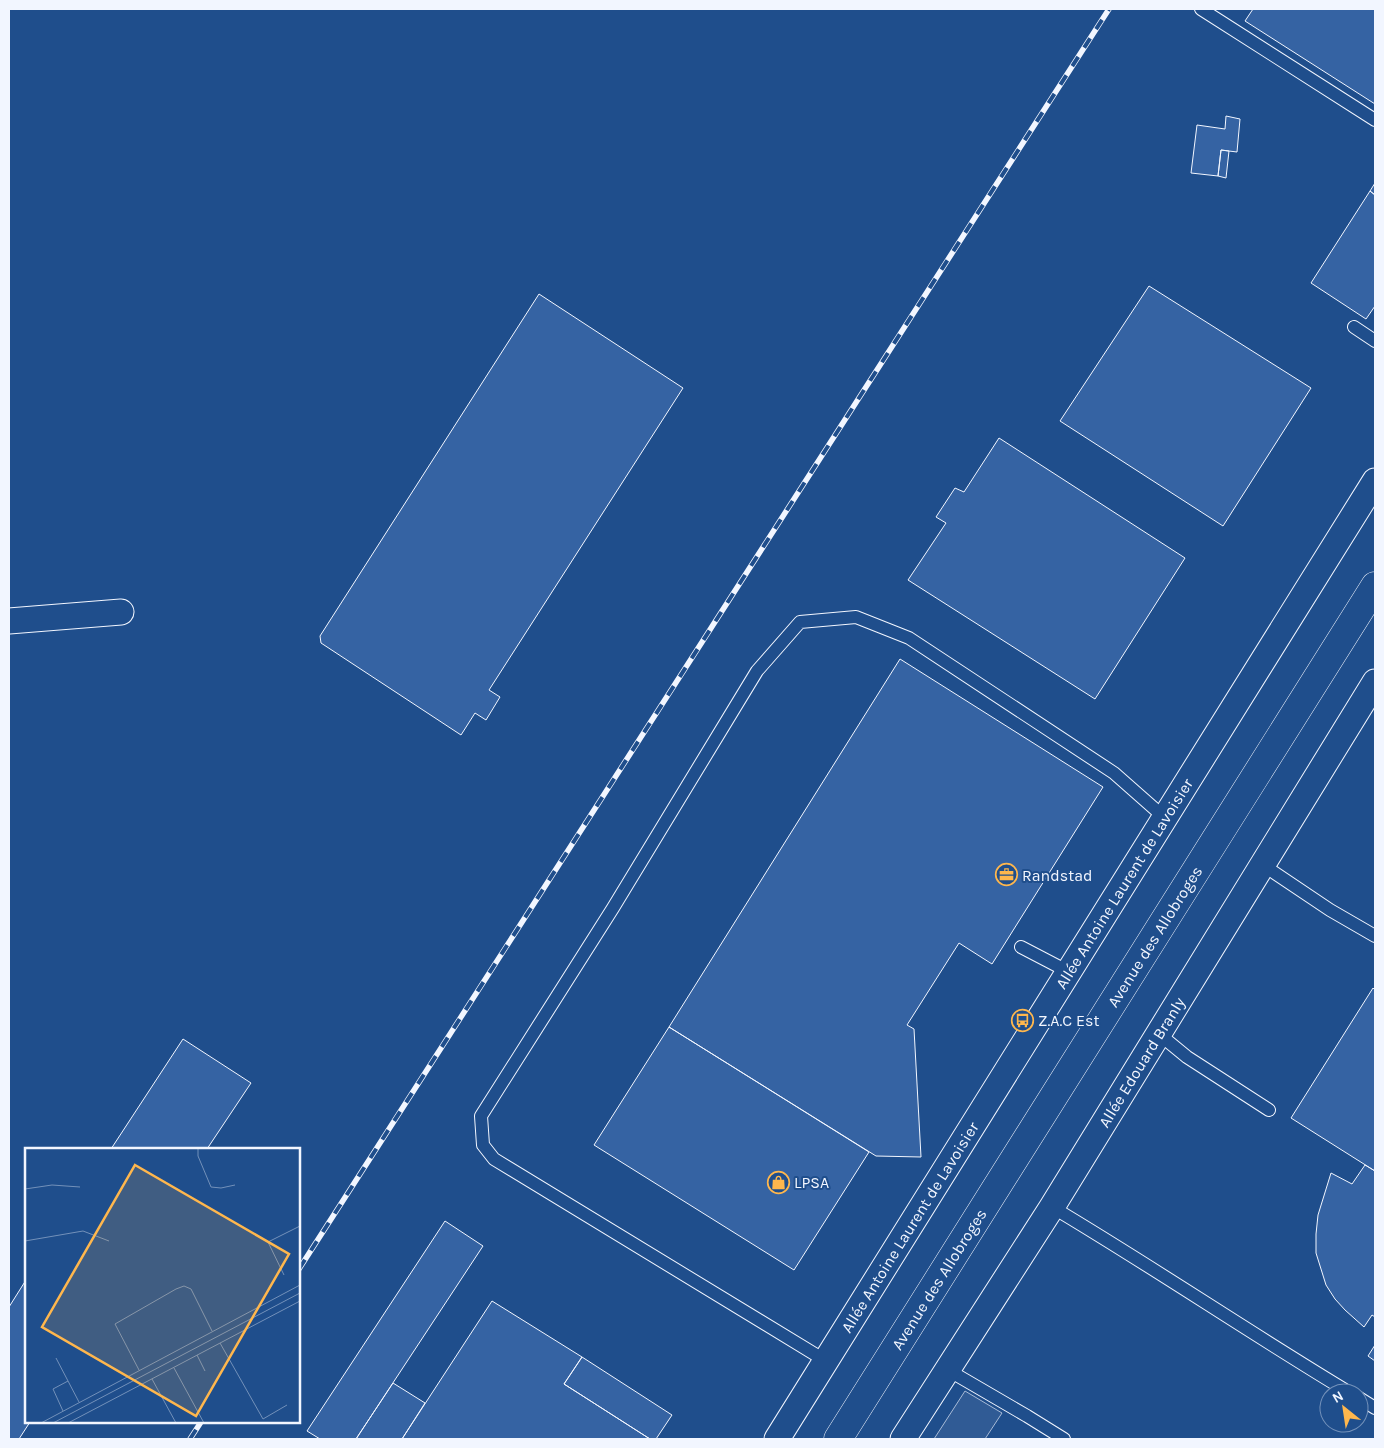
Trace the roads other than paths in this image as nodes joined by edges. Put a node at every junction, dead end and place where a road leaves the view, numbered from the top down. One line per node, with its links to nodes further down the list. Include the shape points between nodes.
1 (1201, 9): 2 (lane)
2 (1375, 120)
3 (1354, 326): 4 (lane)
4 (1375, 341)
5 (1375, 481): 10 (street, Allée Antoine Laurent de Lavoisier)
6 (1375, 586): 22 (main road, Avenue des Allobroges)
7 (121, 612): 8 (street)
8 (9, 622)
9 (1375, 682): 11 (street, Allée Edouard Branly)
10 (1165, 818): 14 (street, Allée Antoine Laurent de Lavoisier); 18 (lane, via 1114,773 909,638 856,617 800,622 757,671 613,908 481,1116 483,1145 494,1158)
11 (1263, 865): 12 (lane); 15 (street, Allée Edouard Branly)
12 (1375, 936)
13 (1021, 948): 14 (lane)
14 (1068, 972): 18 (street, Allée Antoine Laurent de Lavoisier)
15 (1159, 1034): 16 (lane, via 1187,1057); 17 (street, Allée Edouard Branly)
16 (1269, 1110)
17 (1052, 1207): 19 (street, Allée Edouard Branly); 20 (lane)
18 (826, 1361): 21 (street, Allée Antoine Laurent de Lavoisier)
19 (948, 1370): 23 (street, Allée Edouard Branly); 24 (lane)
20 (1333, 1383)
21 (777, 1439)
22 (838, 1439)
23 (903, 1439)
24 (1064, 1439)

